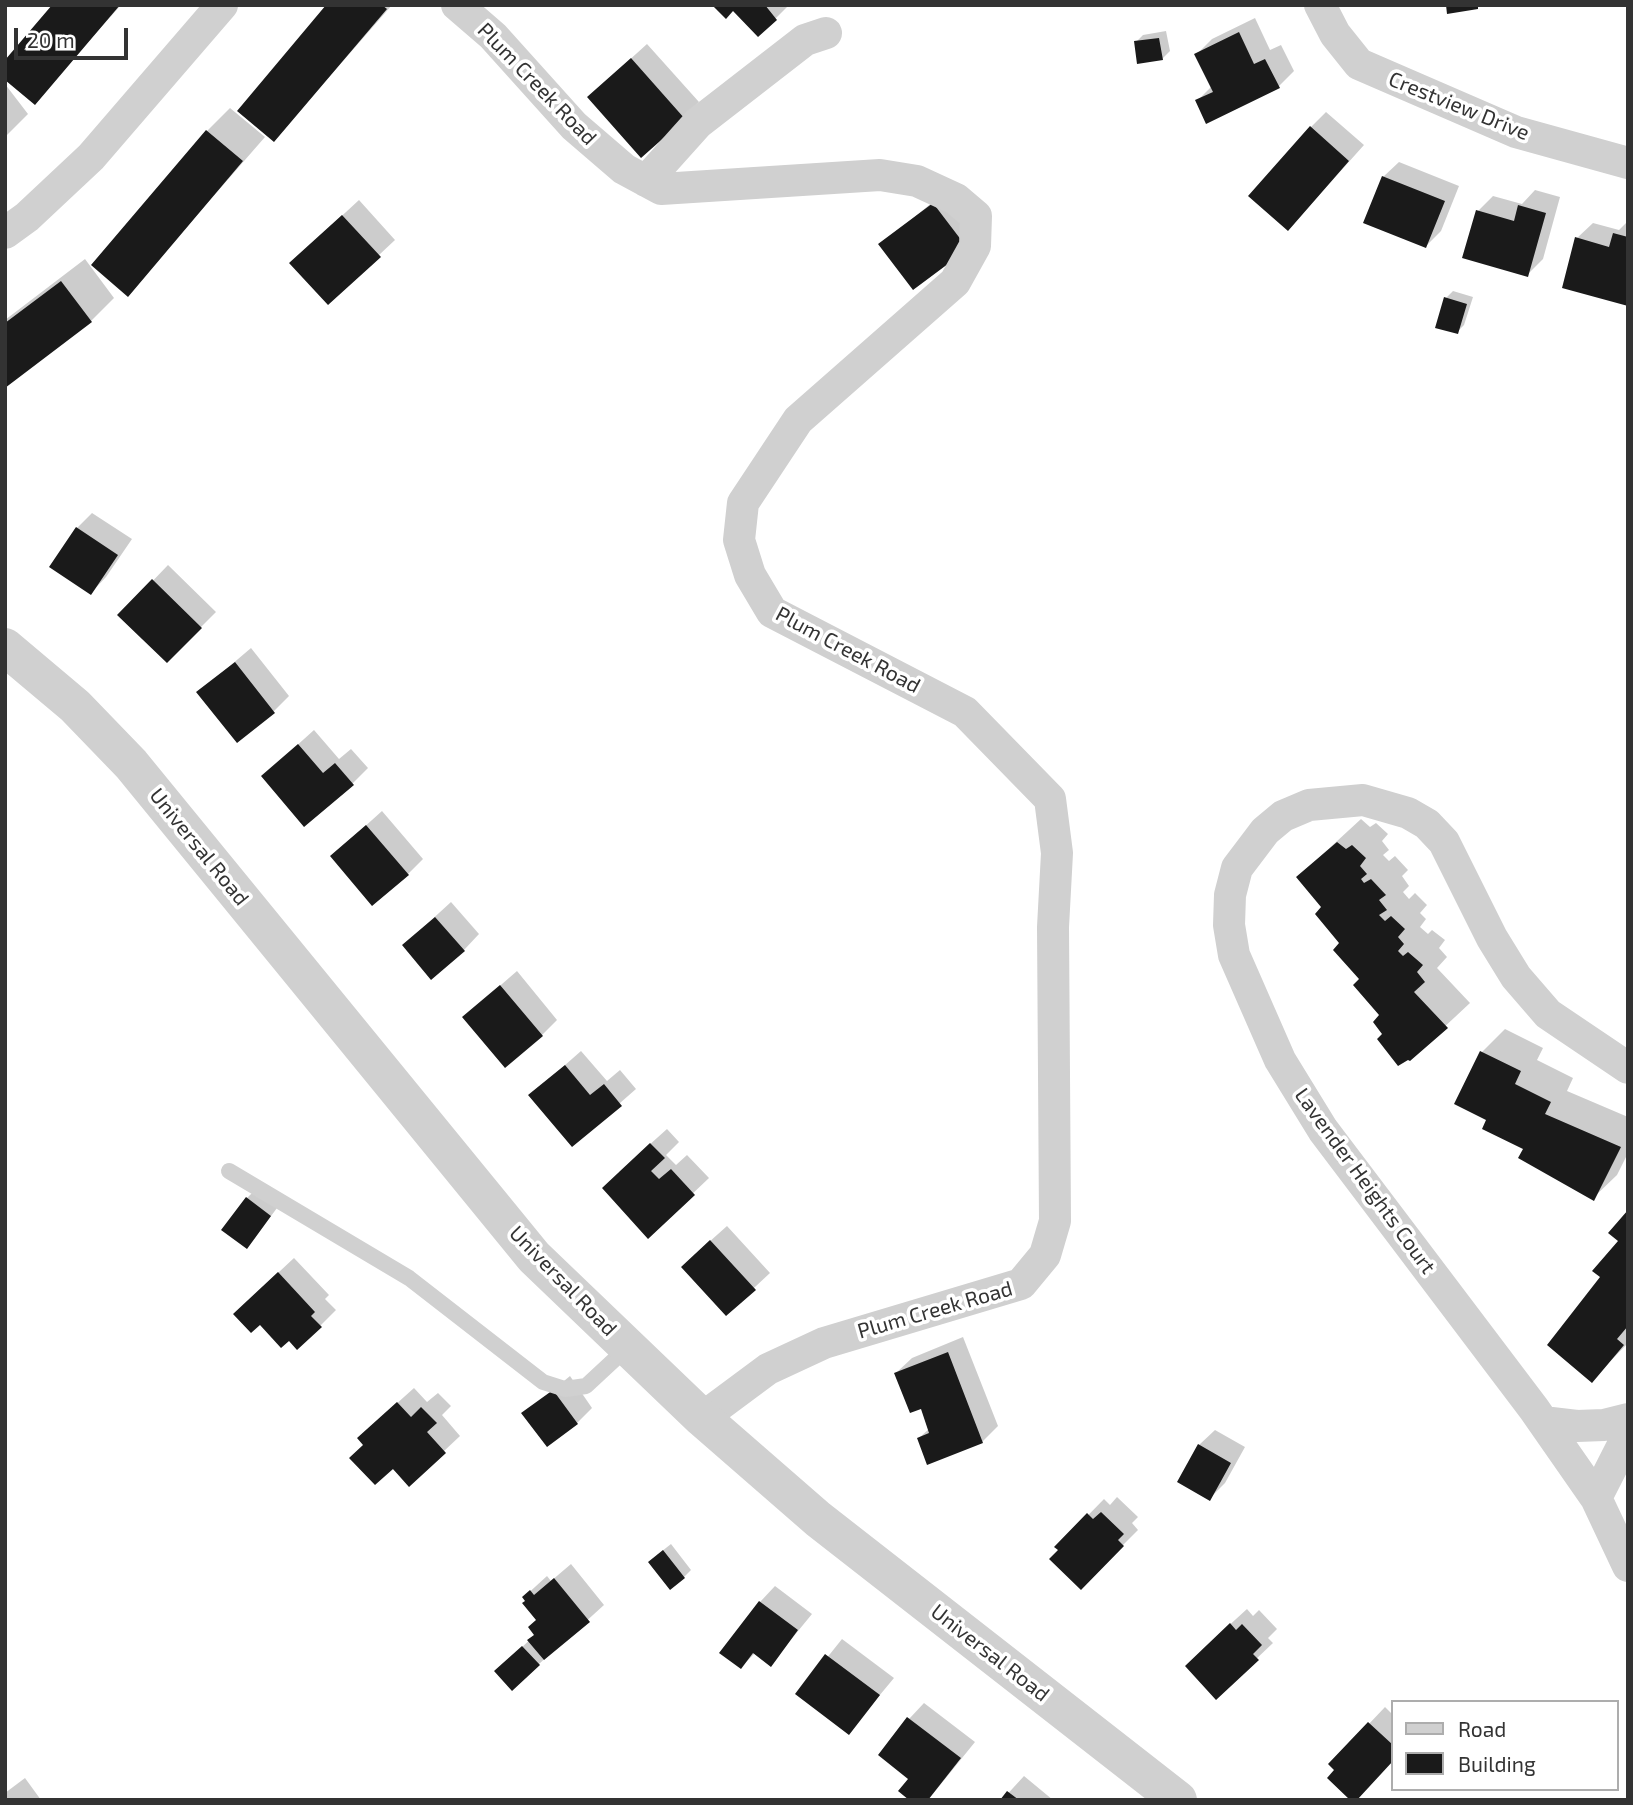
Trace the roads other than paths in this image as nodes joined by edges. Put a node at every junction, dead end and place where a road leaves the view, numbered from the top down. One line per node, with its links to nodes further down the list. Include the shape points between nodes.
1 (222, 5): 7 (street, via 91,157)
2 (457, 5): 6 (street, Plum Creek Road, via 493,36 574,126 624,169)
3 (1320, 5): 5 (street, Crestview Drive, via 1359,64 1516,132)
4 (826, 33): 6 (street, via 805,40 698,123)
5 (1628, 163)
6 (646, 181): 12 (street, Plum Creek Road, via 661,189 695,189 880,175 916,181 956,199 976,216 975,246 955,282 799,420 743,503 739,540 750,575 772,612 965,712 1018,763 1050,799 1057,853 1055,1221 1045,1255 1021,1284 824,1343 768,1369)
7 (5, 233)
8 (5, 647): 11 (street, Universal Road, via 75,706 131,764 534,1257)
9 (1628, 1068): 14 (street, Lavender Heights Court, via 1548,1014 1516,977 1444,842 1408,813 1363,800 1309,805 1283,816 1265,831 1237,868 1228,926 1234,955 1280,1060 1323,1130)
10 (229, 1171): 11 (lane, via 408,1278 543,1382 565,1389 586,1386)
11 (628, 1347): 12 (street, Universal Road)
12 (702, 1418): 18 (street, Universal Road, via 818,1519)
13 (1628, 1419): 14 (street, via 1577,1426)
14 (1543, 1422): 16 (street, Lavender Heights Court)
15 (1628, 1435): 16 (street)
16 (1596, 1498): 17 (street, Lavender Heights Court)
17 (1628, 1566)
18 (1178, 1800)

